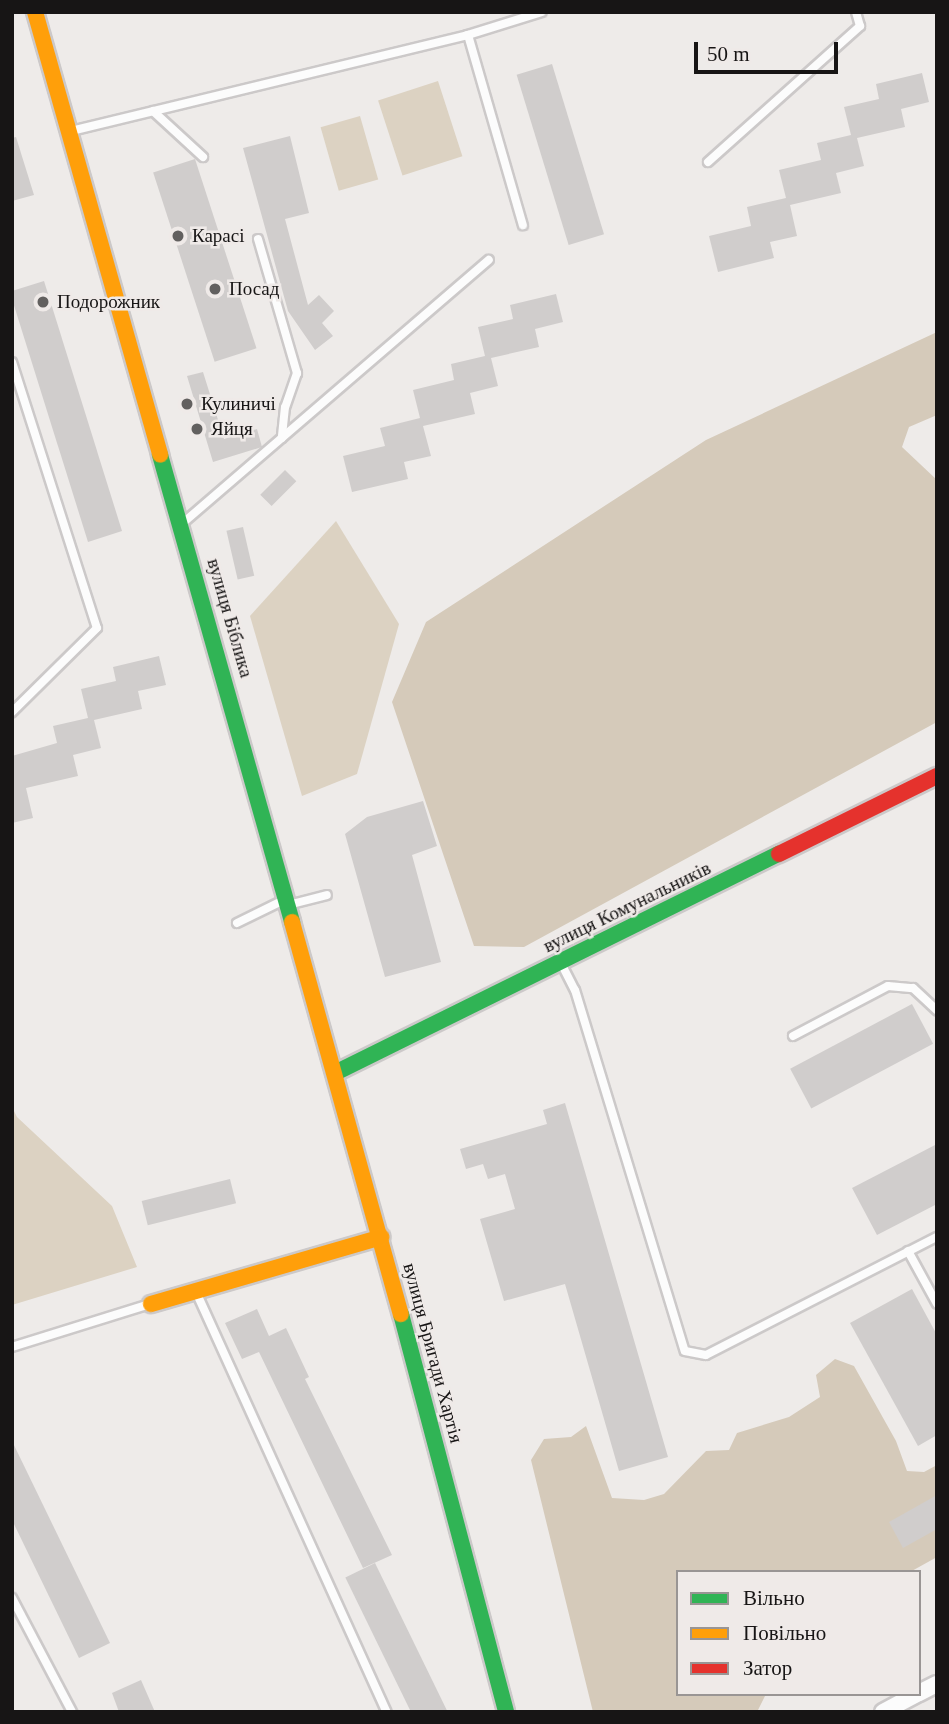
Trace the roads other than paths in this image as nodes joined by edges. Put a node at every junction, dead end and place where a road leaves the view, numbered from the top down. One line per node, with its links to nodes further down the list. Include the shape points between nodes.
1 (35, 12): 6 (street, вулиця Біблика)
2 (542, 12): 4 (lane)
3 (856, 12): 8 (lane, via 859,26)
4 (468, 35): 5 (lane); 9 (lane)
5 (153, 111): 6 (lane); 7 (lane)
6 (71, 131): 14 (street, вулиця Біблика)
7 (203, 157)
8 (708, 162)
9 (523, 225)
10 (258, 239): 13 (lane, via 297,373 285,407)
11 (489, 260): 13 (lane)
12 (12, 362): 15 (lane, via 97,628)
13 (282, 438): 14 (lane)
14 (182, 524): 18 (street, вулиця Біблика)
15 (12, 712)
16 (937, 776): 20 (street, вулиця Комунальників)
17 (327, 895): 18 (lane)
18 (288, 902): 19 (lane); 23 (street, вулиця Біблика)
19 (237, 923)
20 (561, 962): 23 (street, вулиця Комунальників); 26 (lane, via 575,990 685,1351 706,1355)
21 (937, 1010): 22 (lane, via 913,988 888,986)
22 (793, 1036)
23 (335, 1073): 24 (street, вулиця Біблика)
24 (381, 1237): 27 (street); 37 (street, вулиця Бригади Хартія)
25 (937, 1237): 26 (lane)
26 (908, 1251): 29 (lane)
27 (195, 1290): 28 (street); 36 (lane)
28 (150, 1304): 30 (lane)
29 (937, 1304)
30 (12, 1347)
31 (12, 1598): 35 (lane)
32 (937, 1684): 33 (street)
33 (921, 1692)
34 (914, 1696): 38 (street)
35 (72, 1712)
36 (387, 1712)
37 (506, 1712)
38 (883, 1712)

